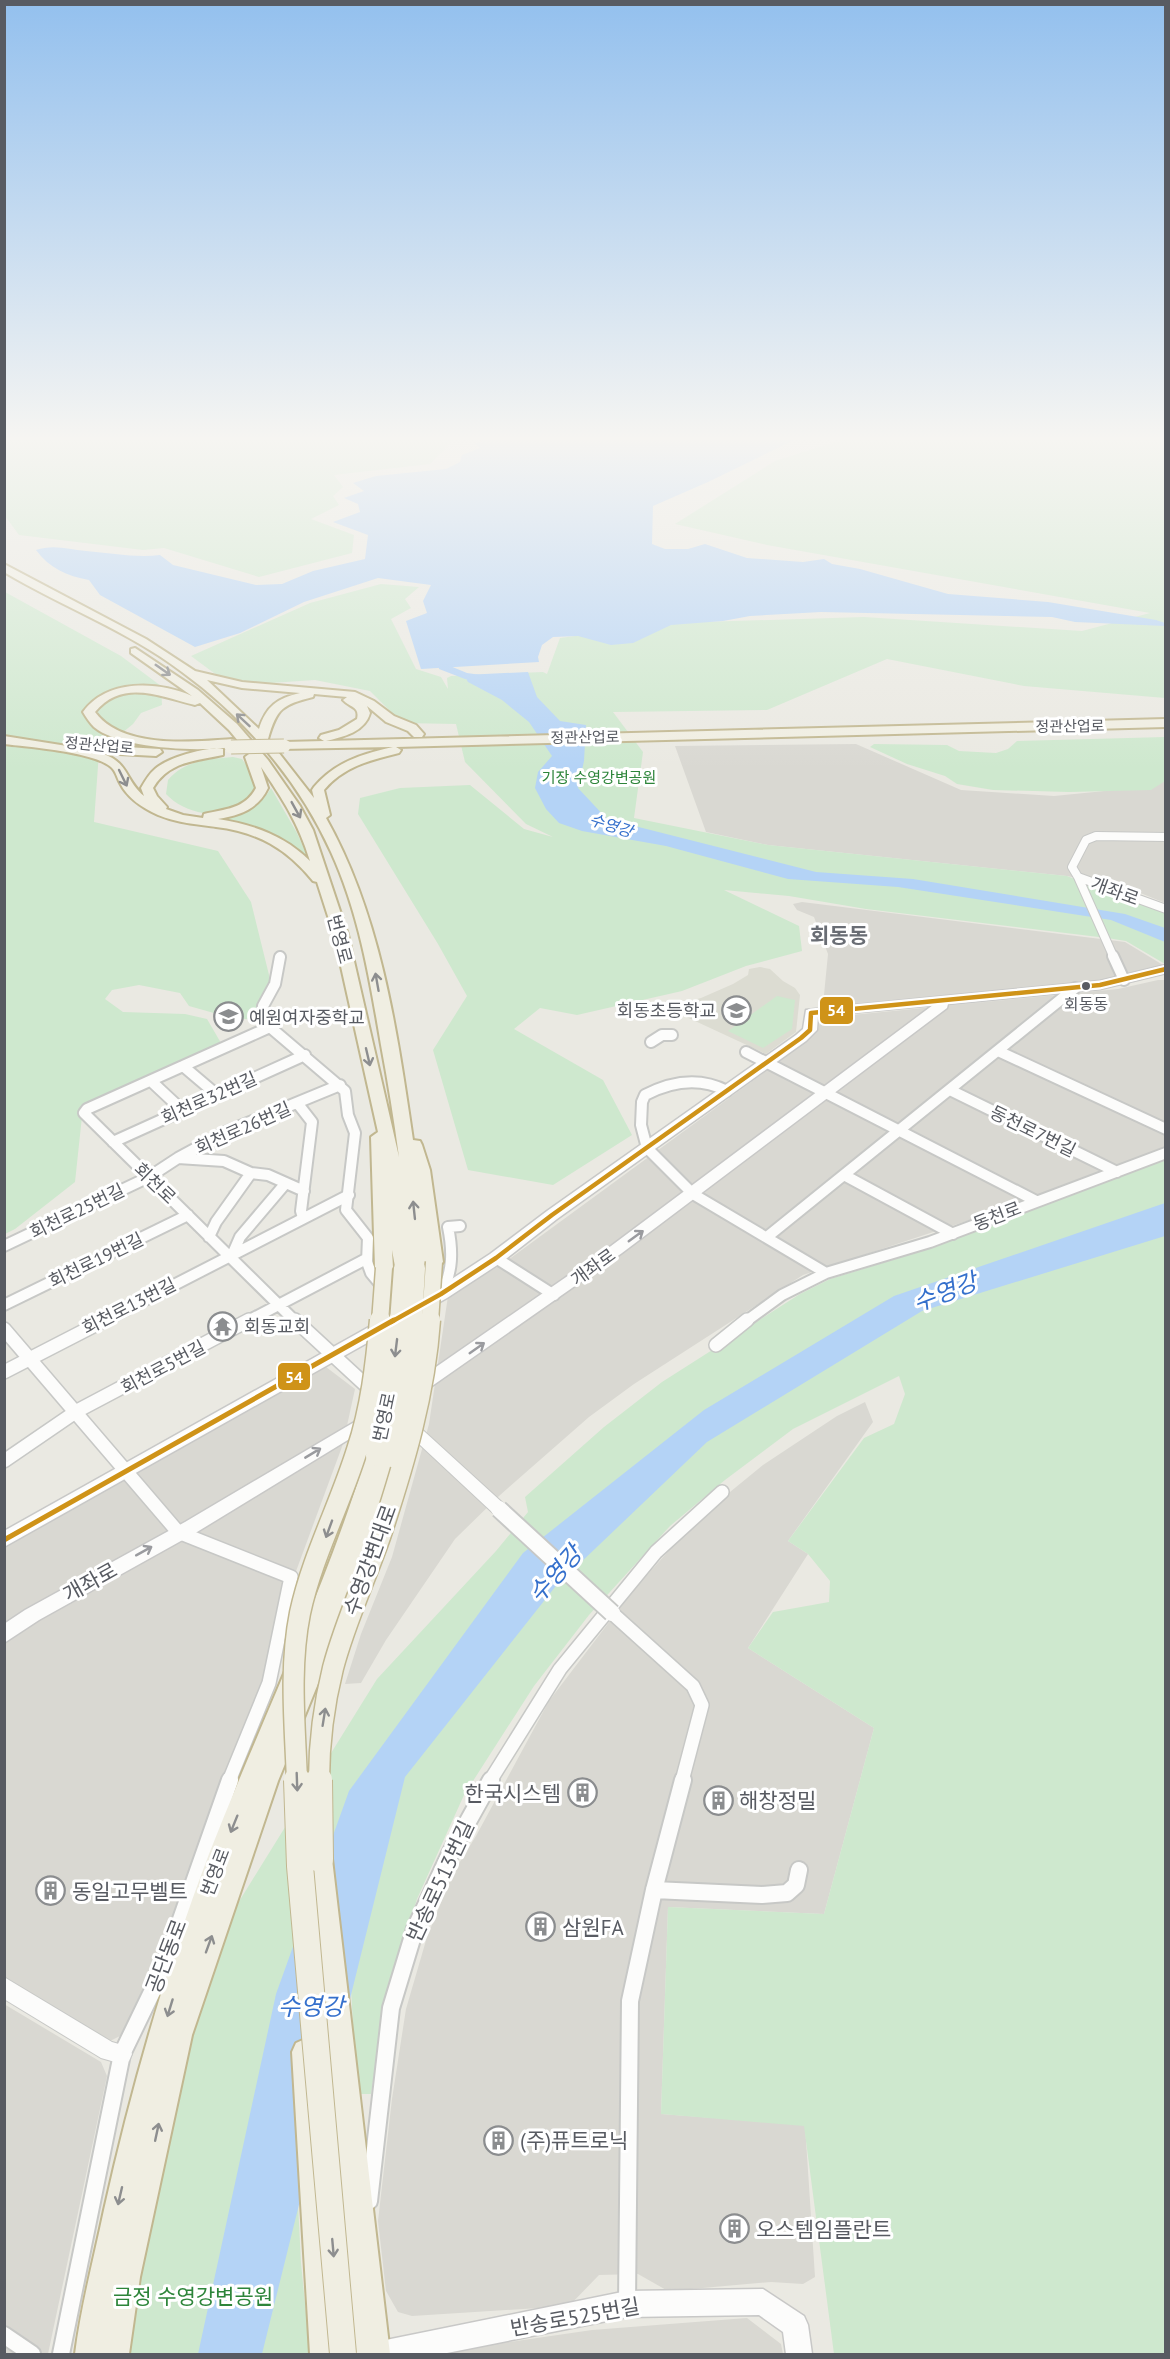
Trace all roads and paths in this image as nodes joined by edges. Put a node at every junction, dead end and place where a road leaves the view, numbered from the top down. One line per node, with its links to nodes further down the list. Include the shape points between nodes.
1 (4, 559): 4 (highway, 번영로)
2 (4, 567): 4 (highway, 번영로)
3 (4, 577): 6 (highway, 번영로, one-way to 6, via 154,663)
4 (52, 594): 5 (highway, 번영로)
5 (190, 672): 9 (highway, 번영로, one-way to 5); 13 (highway, via 242,685 351,694 412,728)
6 (224, 719): 14 (highway, via 183,696 156,689 106,697 89,712 92,720 128,739); 18 (highway, 번영로)
7 (1166, 725): 10 (highway, 정관산업로)
8 (4, 734): 15 (highway, 정관산업로)
9 (263, 738): 12 (highway, via 267,715 295,698 333,696 361,706 362,721 355,728); 20 (highway, 번영로)
10 (649, 739): 13 (highway); 13 (highway, 정관산업로)
11 (4, 740): 17 (highway, 정관산업로)
12 (314, 741): 13 (highway); 16 (highway)
13 (415, 741): 16 (highway); 20 (highway, via 354,760 323,783 318,796)
14 (196, 745): 15 (highway); 18 (highway)
15 (108, 746): 18 (highway, 정관산업로)
16 (284, 746): 18 (highway, bridge)
17 (54, 747): 18 (highway, 정관산업로, via 153,752); 22 (highway, one-way to 22, via 105,759 118,767 135,795 163,812 251,830 274,839 295,850)
18 (232, 747): 18 (highway, via 262,788 256,801 225,814 199,817 169,811 151,798 147,788 163,767); 22 (highway, 번영로, one-way to 22, via 264,763 294,806 307,830)
19 (1166, 837): 21 (street, 개좌로, via 1096,836 1086,840 1072,867)
20 (332, 841): 69 (highway, 번영로, one-way to 20, via 415,1218 399,1102 373,960)
21 (1080, 880): 23 (street, 개좌로); 26 (street)
22 (324, 885): 69 (highway, 번영로, one-way to 69, via 341,935 379,1103)
23 (1166, 909)
24 (280, 957): 29 (street, via 275,984 263,1006 264,1022)
25 (1165, 969): 26 (main road)
26 (1124, 980): 27 (main road)
27 (1075, 988): 28 (main road); 32 (street)
28 (941, 1001): 35 (main road, via 812,1013 810,1030); 41 (main road, 개좌로, via 942,1005)
29 (270, 1027): 34 (street); 36 (street, 회천로)
30 (672, 1035): 31 (street, via 662,1035)
31 (651, 1042)
32 (998, 1051): 39 (street); 45 (street)
33 (746, 1052): 35 (street)
34 (305, 1055): 38 (street); 42 (street, 회천로32번길)
35 (766, 1063): 40 (main road); 41 (street)
36 (183, 1066): 37 (street, 회천로); 42 (street)
37 (151, 1081): 44 (street); 47 (street, 회천로, via 84,1113)
38 (340, 1085): 43 (street, 회천로26번길); 58 (street, via 355,1132)
39 (950, 1090): 46 (street); 51 (street, 동천로7번길)
40 (727, 1091): 48 (main road); 48 (street, via 683,1082 667,1084 645,1095 641,1125)
41 (826, 1093): 46 (street); 57 (main road, 개좌로)
42 (216, 1094): 44 (street, 회천로32번길)
43 (298, 1104): 50 (street, 회천로26번길, via 228,1131); 56 (street, via 312,1122)
44 (182, 1110): 47 (street, 회천로32번길)
45 (1166, 1129)
46 (900, 1130): 53 (street); 59 (street)
47 (113, 1142): 54 (street, 회천로)
48 (646, 1148): 57 (street); 68 (main road)
49 (1166, 1153): 51 (street, 동천로)
50 (178, 1158): 52 (street, via 224,1161); 54 (street, 회천로26번길)
51 (1117, 1172): 59 (street, 동천로)
52 (251, 1173): 55 (street, via 268,1175); 64 (street)
53 (844, 1175): 63 (street); 65 (street)
54 (149, 1177): 60 (street, 회천로); 66 (street, 회천로25번길)
55 (285, 1184): 56 (street); 67 (street, via 240,1237)
56 (304, 1191): 61 (street)
57 (693, 1194): 65 (street); 72 (main road, 개좌로, one-way to 57)
58 (349, 1195): 61 (street, 회천로13번길); 69 (street, via 348,1214)
59 (1036, 1201): 63 (street, 동천로)
60 (188, 1215): 64 (street, 회천로); 74 (street, 회천로19번길)
61 (303, 1218): 67 (street, 회천로13번길)
62 (459, 1226): 71 (street, via 448,1227 453,1250 450,1279)
63 (953, 1234): 70 (street, 동천로)
64 (209, 1237): 67 (street, 회천로)
65 (767, 1237): 70 (street)
66 (4, 1246)
67 (231, 1254): 75 (street, 회천로); 80 (street, 회천로13번길)
68 (496, 1258): 71 (main road); 72 (street)
69 (395, 1266): 73 (street); 75 (street); 86 (highway, 번영로, bridge, via 412,1351); 94 (highway, one-way to 94, bridge, via 358,1448 305,1595 296,1635 293,1666); 94 (highway, 수영강변대로, one-way to 69, bridge, via 323,1721 333,1667 410,1441 427,1362)
70 (826, 1273): 78 (street, 동천로, via 782,1294)
71 (441, 1294): 73 (street); 76 (main road)
72 (554, 1295): 82 (main road, 개좌로, one-way to 72)
73 (390, 1296): 76 (street)
74 (4, 1305)
75 (280, 1305): 79 (street, 회천로); 83 (street, 회천로5번길)
76 (390, 1323): 79 (main road)
77 (4, 1329): 80 (street)
78 (716, 1345)
79 (330, 1355): 82 (street, 회천로); 88 (main road)
80 (30, 1357): 81 (street, 회천로13번길); 83 (street)
81 (4, 1372)
82 (389, 1407): 84 (street); 85 (main road, 개좌로)
83 (77, 1412): 87 (street, 회천로5번길); 88 (street)
84 (408, 1426): 85 (street, 개좌로); 92 (street, bridge)
85 (352, 1430): 90 (main road, 개좌로, one-way to 85)
86 (384, 1457): 104 (highway, 번영로, one-way to 104, via 200,1912 143,2097); 105 (highway, 번영로, one-way to 86, via 126,2277 179,2035 267,1781 376,1518)
87 (4, 1461)
88 (128, 1471): 90 (street); 91 (main road)
89 (722, 1492): 101 (street, 반송로513번길, via 656,1552 560,1669 482,1794 415,1929 391,2008 369,2205 370,2248)
90 (178, 1532): 93 (main road, 개좌로, one-way to 90); 98 (street, 공단동로, via 291,1577 269,1683 233,1771 165,1965)
91 (4, 1540)
92 (612, 1613): 96 (street, via 693,1686 702,1705)
93 (6, 1630)
94 (310, 1863): 101 (highway, via 337,1990 354,2180); 106 (highway, bridge, via 306,2103); 107 (highway, one-way to 107, bridge); 108 (highway)
95 (799, 1870): 96 (street, via 796,1885 787,1893)
96 (654, 1890): 99 (street, via 630,2001)
97 (4, 1987): 98 (street, via 108,2051)
98 (122, 2054): 103 (street, 공단동로)
99 (627, 2304): 101 (main road, 반송로525번길); 109 (main road, 반송로525번길, via 763,2302 795,2325)
100 (4, 2335): 102 (street)
101 (386, 2354)
102 (32, 2355)
103 (61, 2355)
104 (89, 2355)
105 (115, 2355)
106 (324, 2355)
107 (343, 2355)
108 (362, 2355)
109 (799, 2355)

